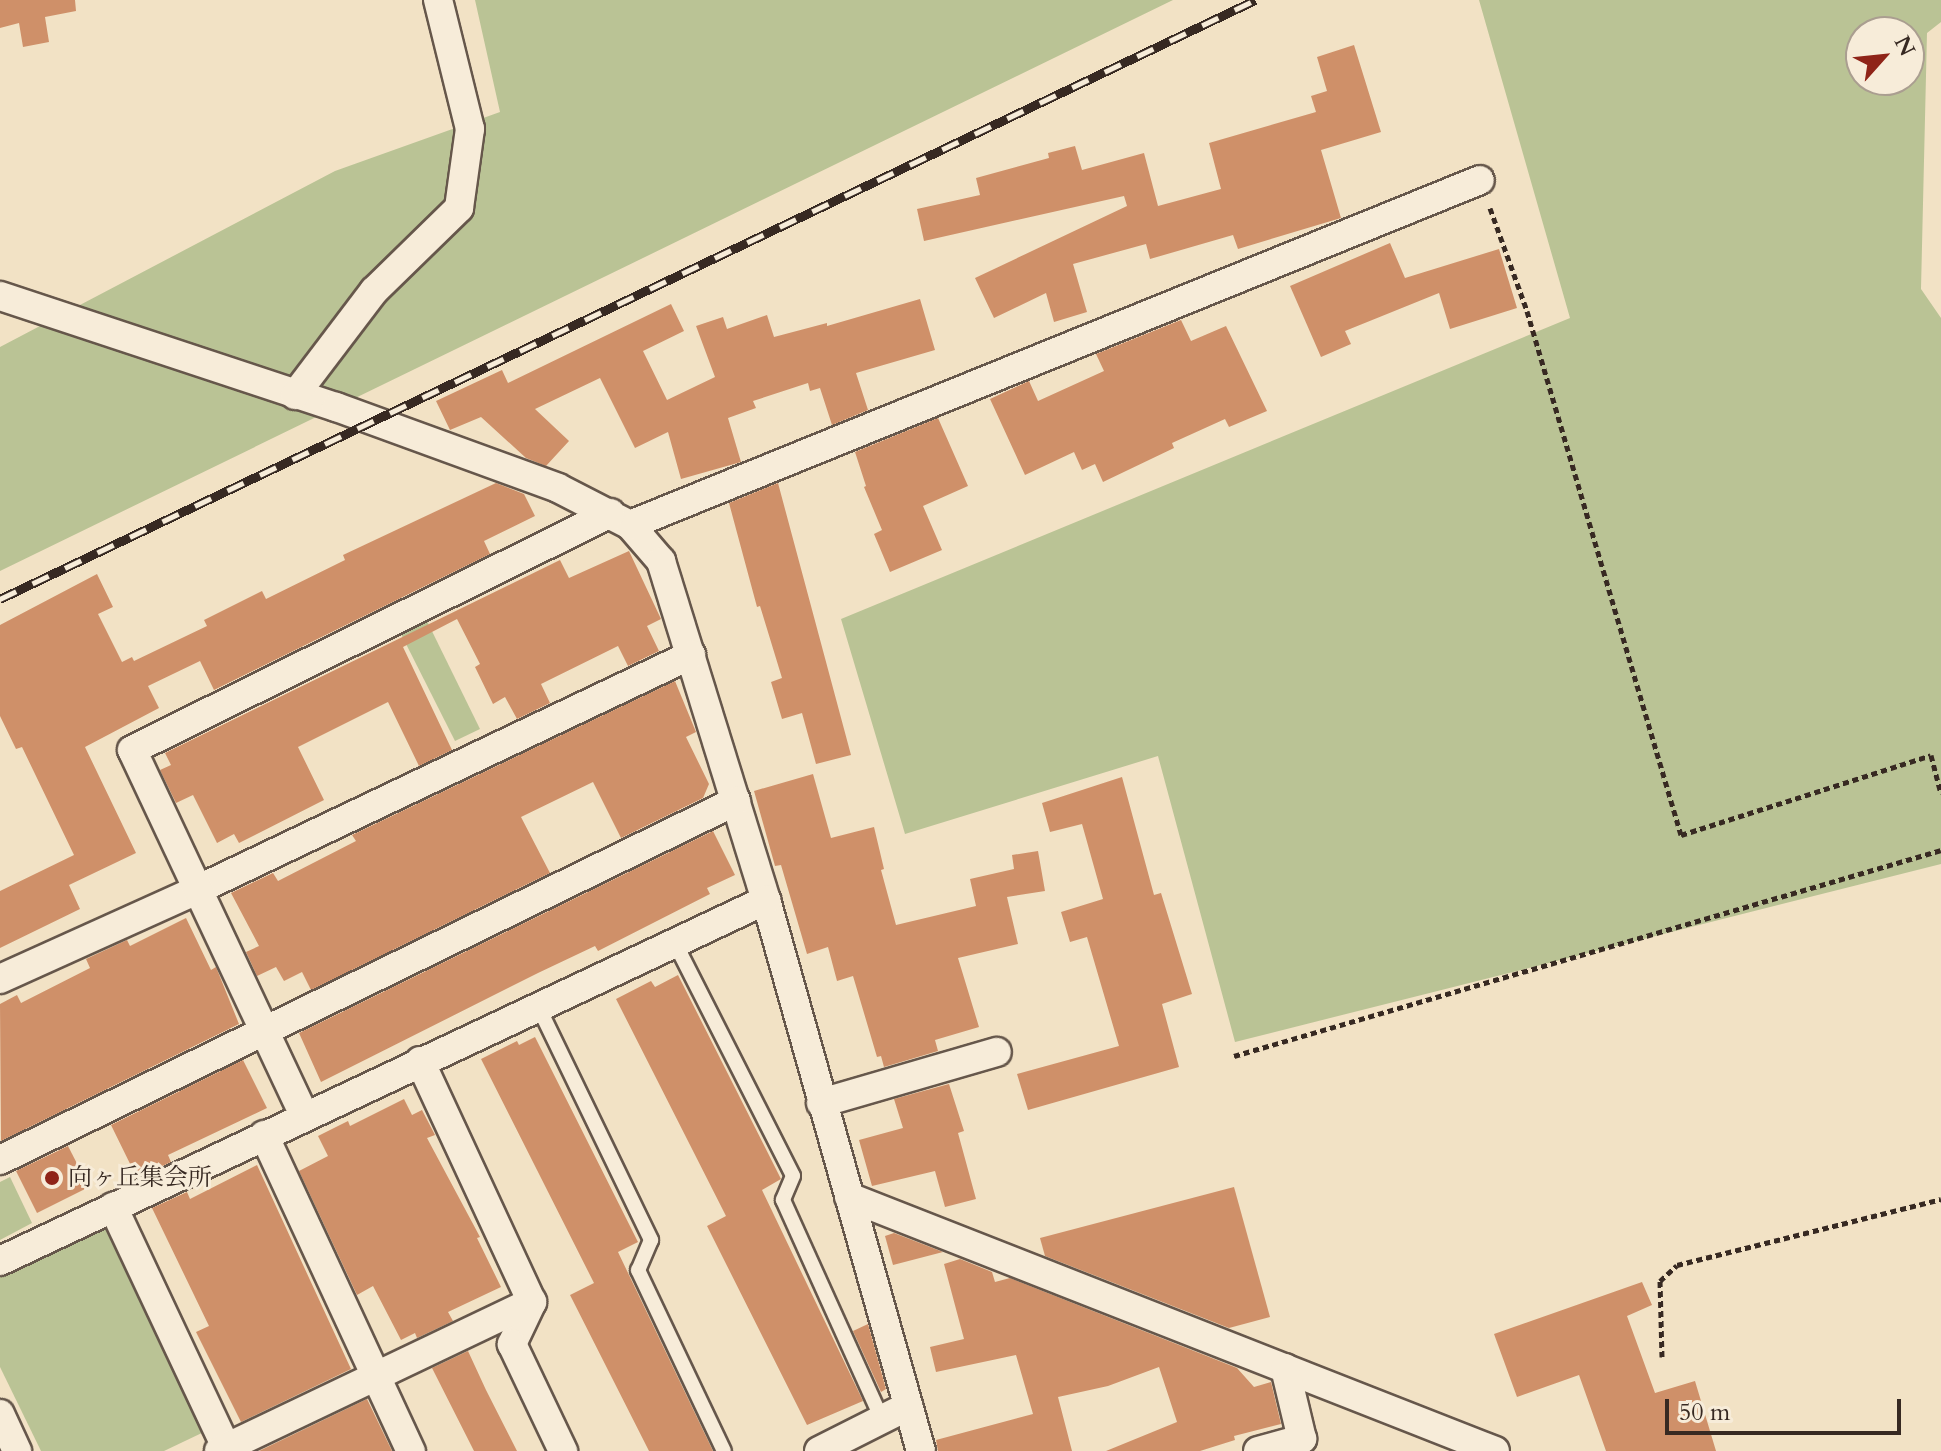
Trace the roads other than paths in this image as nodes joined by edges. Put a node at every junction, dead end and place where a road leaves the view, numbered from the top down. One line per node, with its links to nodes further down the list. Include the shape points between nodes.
1 (438, 0): 4 (street, via 470,129 459,208 374,291)
2 (1480, 180): 5 (street)
3 (0, 296): 4 (street)
4 (295, 395): 5 (street, via 558,488)
5 (621, 519): 6 (street, via 661,561); 8 (street, via 132,750)
6 (691, 655): 7 (street); 8 (street)
7 (736, 801): 9 (street); 13 (street)
8 (199, 889): 11 (street); 13 (street)
9 (766, 900): 10 (street); 16 (street)
10 (674, 940): 12 (street); 28 (lane, via 793,1176 783,1200)
11 (0, 979)
12 (538, 1005): 15 (street); 33 (lane, via 651,1240 638,1270)
13 (265, 1031): 17 (street); 19 (street)
14 (997, 1052): 16 (street)
15 (420, 1061): 17 (street); 23 (street)
16 (821, 1103): 20 (street)
17 (304, 1115): 18 (street)
18 (264, 1135): 21 (street); 25 (street)
19 (0, 1160)
20 (849, 1197): 24 (street); 26 (street)
21 (113, 1207): 22 (street); 29 (street)
22 (0, 1261)
23 (532, 1302): 25 (street); 32 (street, via 512,1344)
24 (1285, 1368): 36 (street, via 1302,1439); 37 (street)
25 (378, 1376): 29 (street); 31 (street)
26 (908, 1406): 28 (street); 35 (street)
27 (0, 1414): 30 (street)
28 (882, 1419): 34 (street)
29 (225, 1450)
30 (17, 1451)
31 (411, 1451)
32 (563, 1451)
33 (724, 1451)
34 (819, 1451)
35 (921, 1451)
36 (1258, 1451)
37 (1495, 1451)

